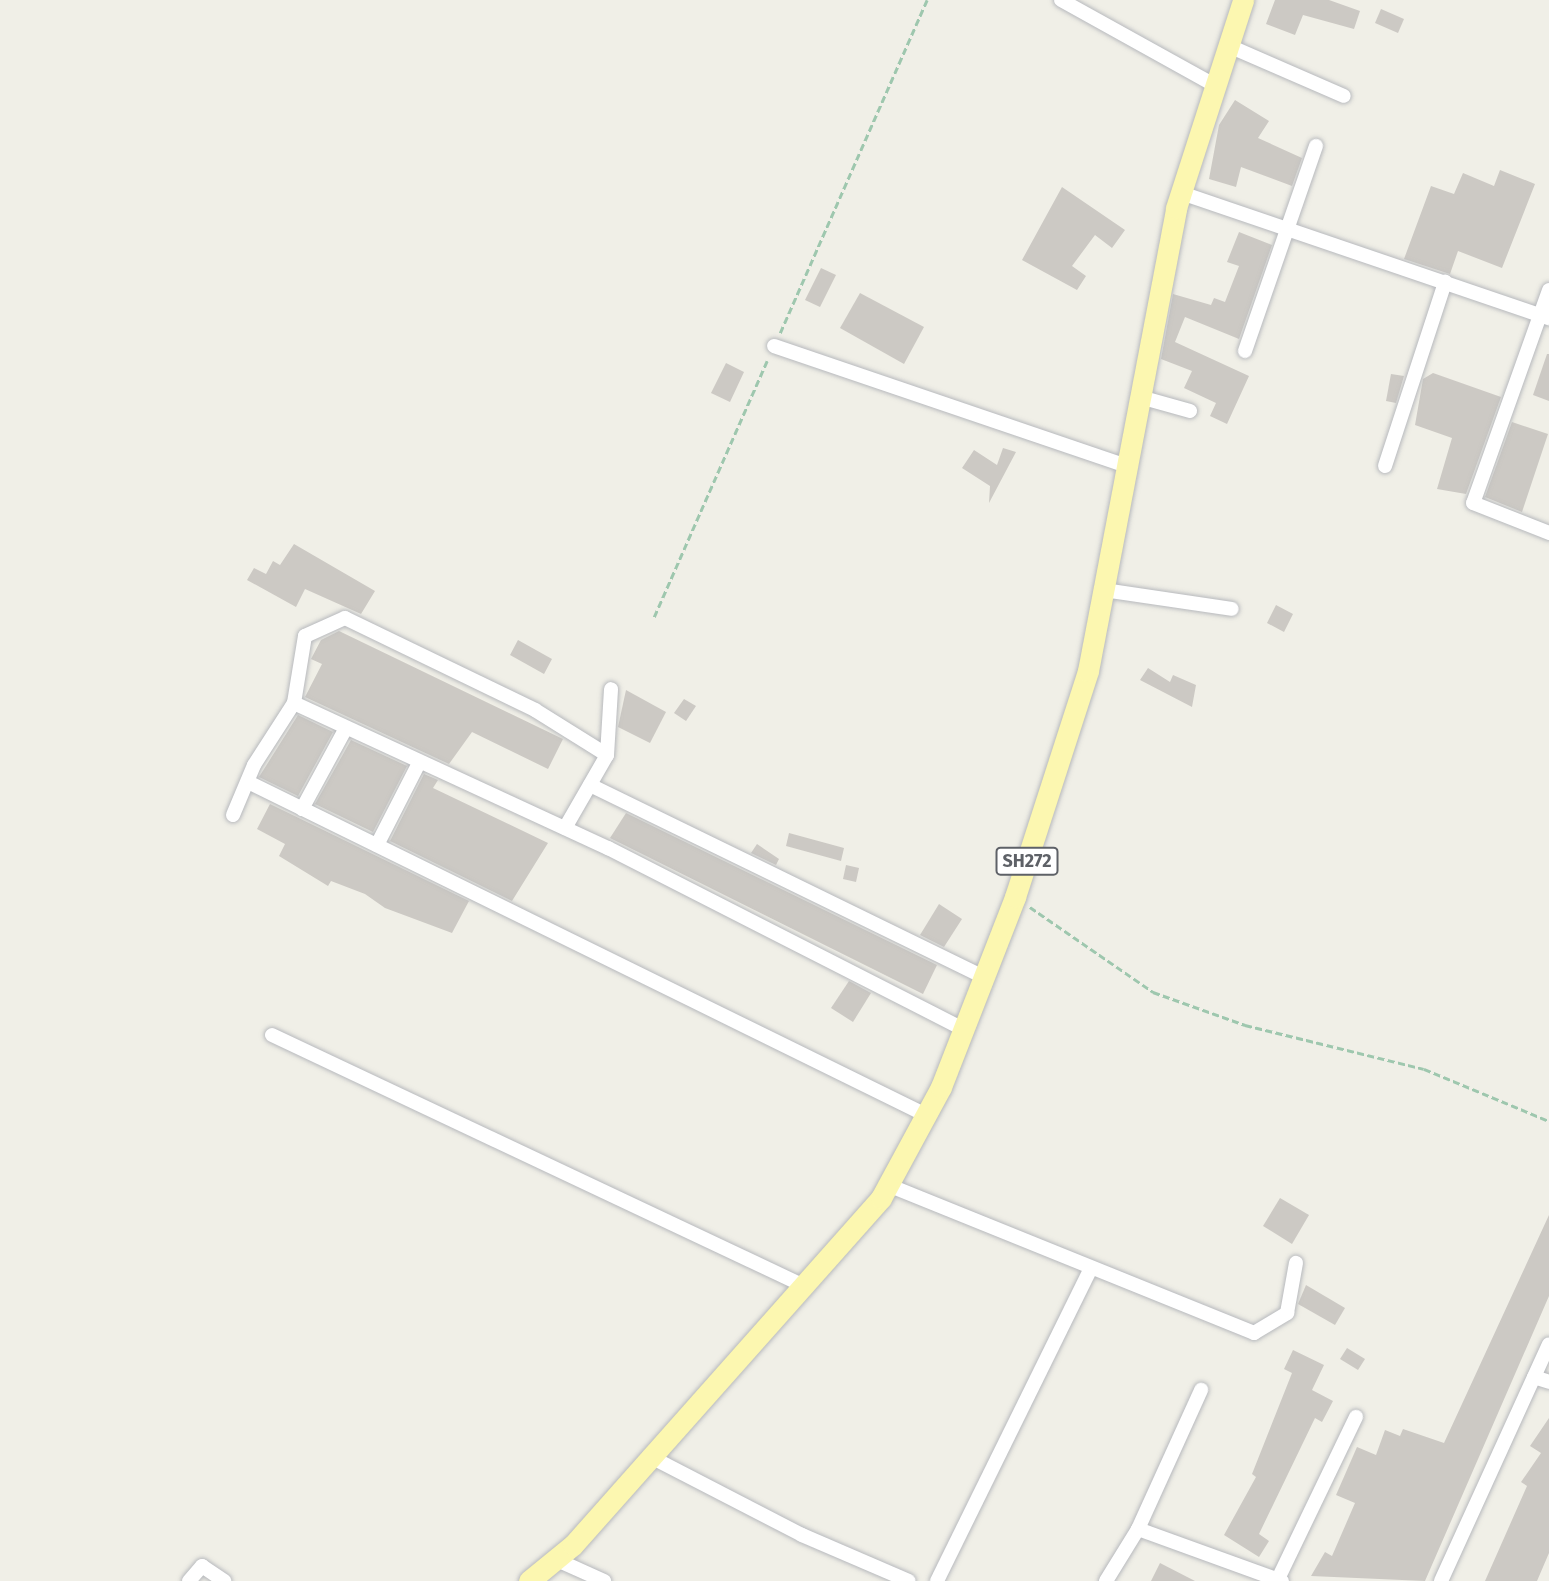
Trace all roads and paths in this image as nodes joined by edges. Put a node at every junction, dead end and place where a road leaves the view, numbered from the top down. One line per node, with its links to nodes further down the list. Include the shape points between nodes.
1 (928, 0): 13 (path)
2 (1061, 0): 5 (street)
3 (1243, 0): 4 (main road, SH272)
4 (1229, 46): 5 (main road, SH272); 6 (street)
5 (1216, 86): 8 (main road, SH272)
6 (1344, 96)
7 (1316, 146): 9 (street)
8 (1181, 193): 9 (street); 15 (main road, SH272)
9 (1287, 229): 10 (street); 14 (street)
10 (1445, 282): 12 (street); 18 (street)
11 (1549, 290): 12 (street)
12 (1544, 316): 19 (street, via 1473,503)
13 (774, 346): 17 (street); 22 (path)
14 (1245, 351)
15 (1140, 397): 16 (street); 17 (main road, SH272)
16 (1190, 411)
17 (1127, 466): 20 (main road, SH272)
18 (1385, 466)
19 (1549, 533)
20 (1104, 590): 21 (street); 34 (main road, SH272, via 1088,671)
21 (1232, 609)
22 (654, 617)
23 (611, 689): 26 (street)
24 (294, 703): 25 (street); 26 (street, via 305,636 345,618 535,710); 28 (street)
25 (346, 728): 27 (street); 30 (street)
26 (607, 755): 29 (street)
27 (419, 763): 32 (street); 33 (street)
28 (248, 782): 30 (street); 31 (street)
29 (590, 785): 32 (street); 35 (street)
30 (302, 809): 33 (street)
31 (233, 815)
32 (565, 828): 36 (street)
33 (377, 845): 38 (street)
34 (1015, 897): 35 (main road, SH272); 39 (path, via 1153,992 1245,1026 1437,1073)
35 (984, 977): 36 (main road, SH272)
36 (964, 1029): 38 (main road, SH272)
37 (272, 1034): 43 (street)
38 (926, 1115): 40 (main road, SH272)
39 (1549, 1121)
40 (888, 1185): 42 (street); 43 (main road, SH272)
41 (1296, 1263): 42 (street, via 1287,1313 1254,1334)
42 (1091, 1268): 58 (street)
43 (802, 1285): 49 (main road, SH272)
44 (1549, 1344): 45 (street)
45 (1534, 1377): 46 (street); 60 (street)
46 (1549, 1382)
47 (1201, 1390): 50 (street)
48 (1356, 1418): 52 (street)
49 (649, 1455): 51 (main road, SH272); 57 (street, via 802,1535)
50 (1138, 1529): 52 (street); 59 (street)
51 (555, 1559): 55 (main road, SH272); 56 (street)
52 (1280, 1580)
53 (189, 1581): 54 (street, via 202,1566)
54 (224, 1581)
55 (529, 1581)
56 (604, 1581)
57 (909, 1581)
58 (937, 1581)
59 (1106, 1581)
60 (1441, 1581)

